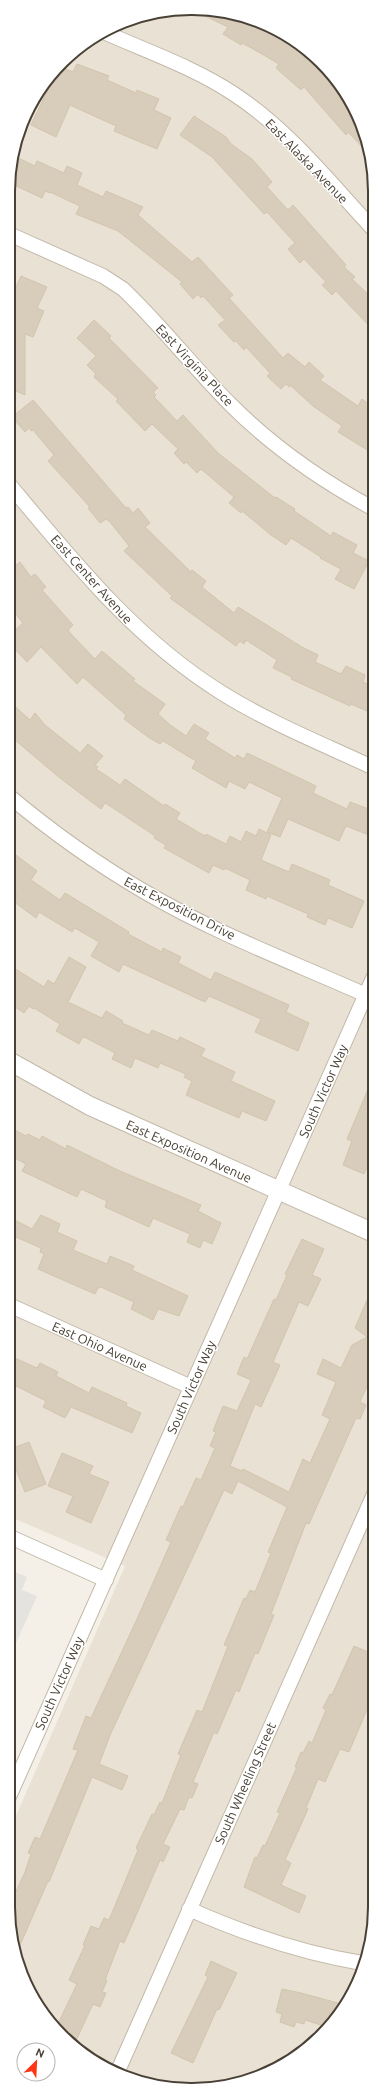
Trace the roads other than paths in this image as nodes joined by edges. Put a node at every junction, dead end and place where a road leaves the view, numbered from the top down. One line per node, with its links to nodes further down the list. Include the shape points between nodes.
1 (110, 35): 2 (street, East Alaska Avenue, via 203,76 263,115 288,138)
2 (368, 224)
3 (15, 236): 5 (street, East Virginia Place, via 103,276 123,289 253,426 309,469)
4 (15, 491): 6 (street, East Center Avenue, via 96,587 123,615 168,654 200,678 250,709)
5 (368, 505)
6 (368, 765)
7 (15, 801): 9 (street, East Exposition Drive, via 72,846 146,893 218,929)
8 (368, 990): 9 (street, South Victor Way)
9 (366, 995): 11 (street, South Victor Way)
10 (15, 1064): 11 (street, East Exposition Avenue, via 90,1106)
11 (278, 1191): 12 (street, East Exposition Avenue); 14 (street, South Victor Way)
12 (368, 1231)
13 (15, 1308): 14 (street, East Ohio Avenue)
14 (191, 1387): 17 (street, South Victor Way)
15 (368, 1507): 19 (street, South Wheeling Street)
16 (15, 1539): 17 (street)
17 (106, 1580): 18 (street, South Victor Way)
18 (15, 1783)
19 (189, 1909): 20 (street, via 230,1927 288,1947); 21 (street, South Wheeling Street)
20 (359, 1962)
21 (119, 2068)

